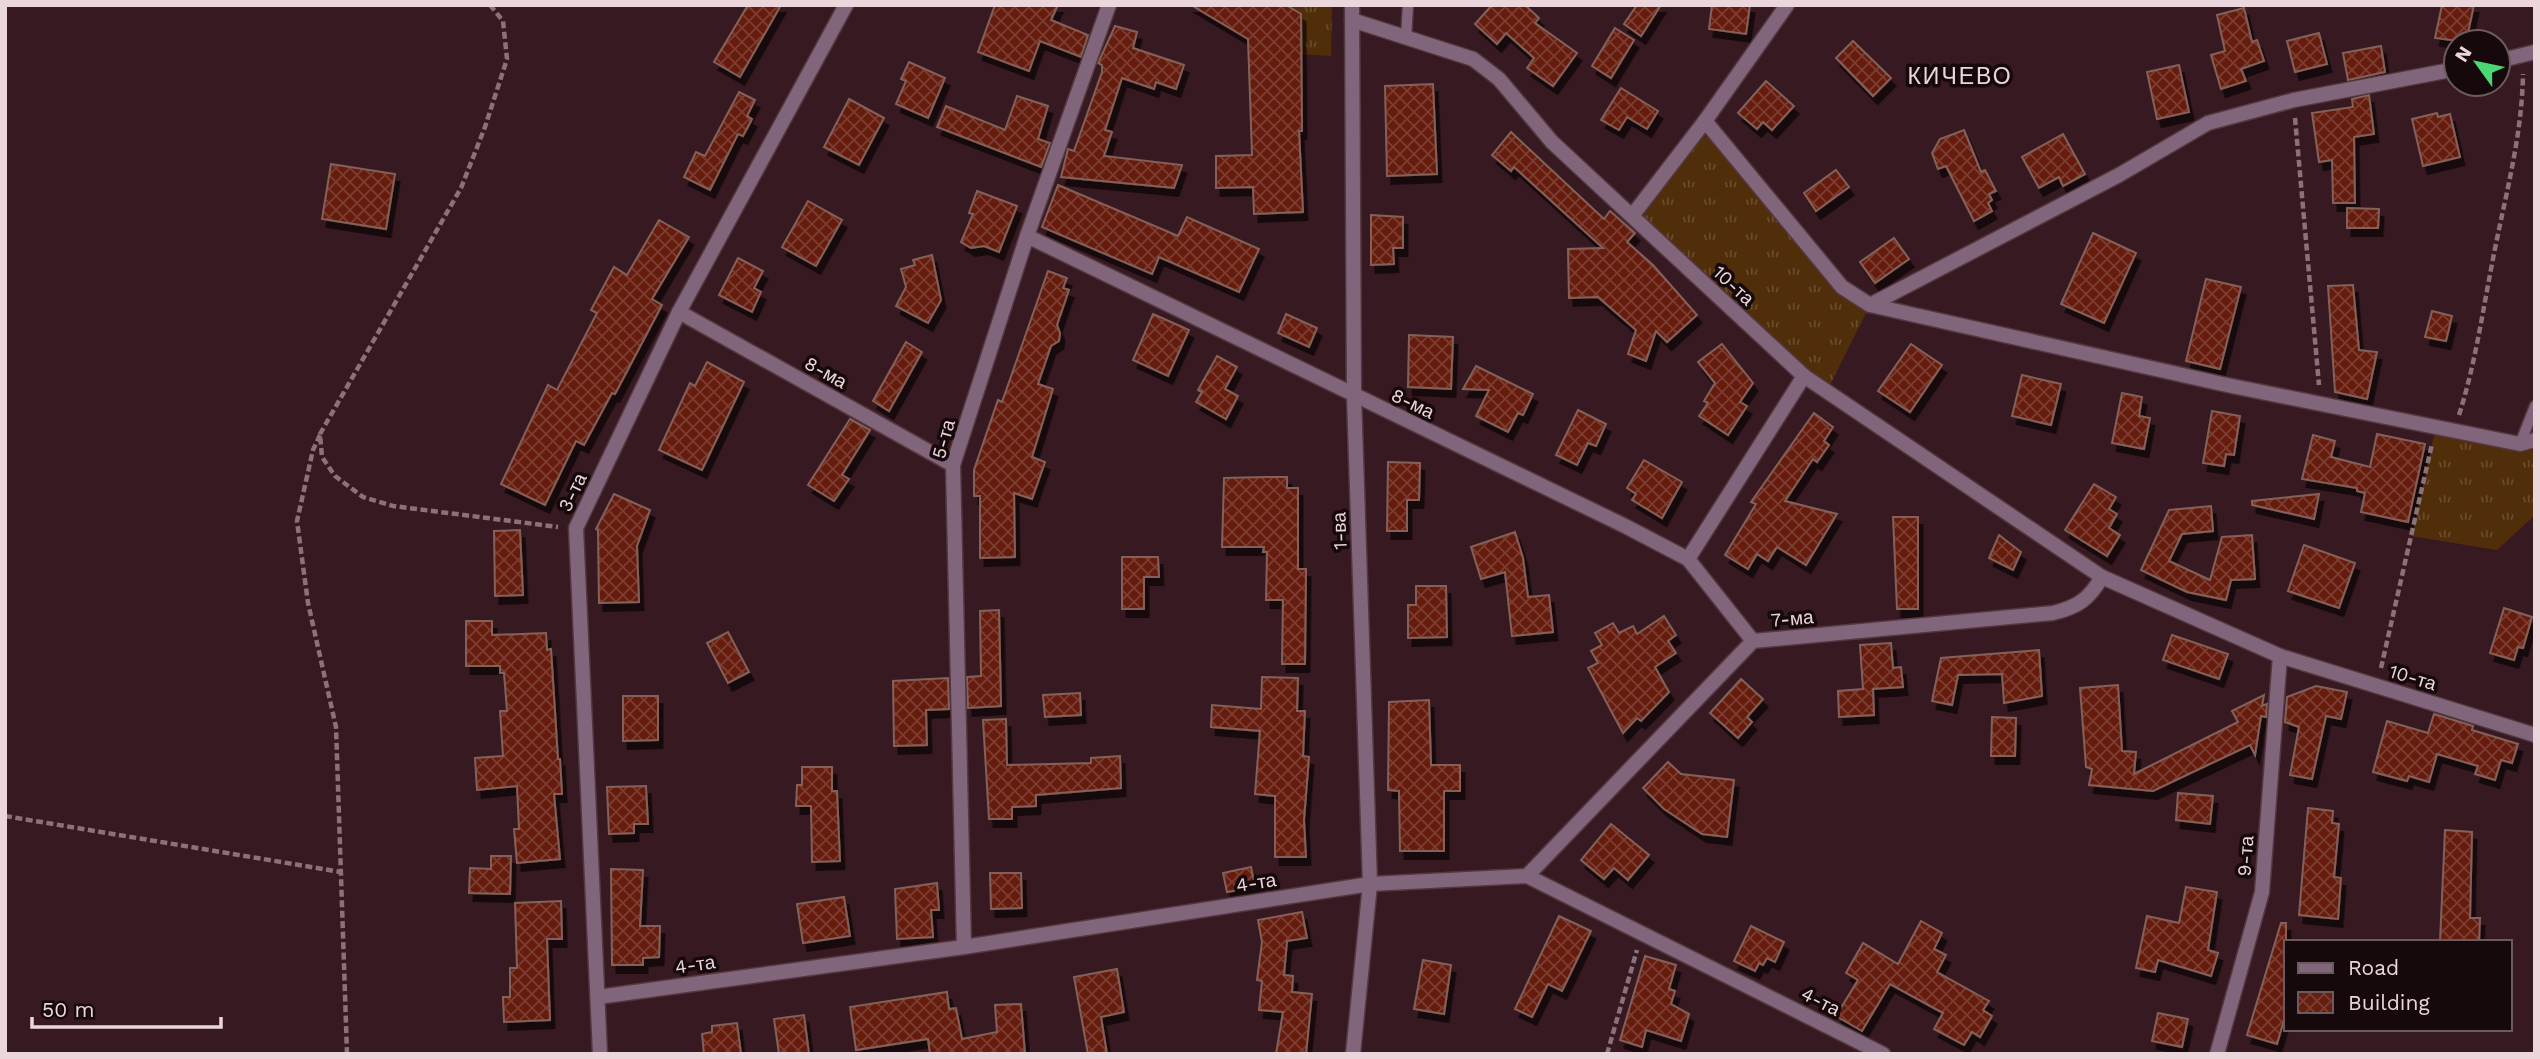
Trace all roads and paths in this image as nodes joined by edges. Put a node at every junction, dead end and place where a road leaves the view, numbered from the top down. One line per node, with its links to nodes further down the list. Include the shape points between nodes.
1 (490, 5): 22 (path, via 503,21 507,59 485,127 449,209)
2 (846, 5): 15 (street, 3-та)
3 (1109, 5): 13 (street, 5-та)
4 (1408, 5): 7 (lane)
5 (1787, 5): 11 (street)
6 (1352, 13): 7 (street, 10-та); 17 (street, 1-ва)
7 (1406, 38): 12 (street, 10-та, via 1473,59 1499,79 1552,142)
8 (2529, 54): 21 (path, via 2522,119 2475,366)
9 (2442, 72): 10 (street)
10 (2294, 100): 14 (street, via 2208,123 2119,175); 18 (path)
11 (1706, 121): 12 (street); 14 (street, via 1842,287)
12 (1632, 216): 16 (street, 10-та)
13 (1027, 236): 17 (street, 8-ма); 25 (street, 5-та)
14 (1870, 305): 18 (street)
15 (679, 312): 25 (street, 8-ма); 26 (street, 3-та)
16 (1804, 376): 27 (street); 28 (street, 10-та)
17 (1354, 396): 27 (street, 8-ма); 36 (street, 1-ва)
18 (2320, 404): 20 (street)
19 (2535, 406): 24 (lane)
20 (2436, 428): 21 (street); 31 (path)
21 (2455, 431): 24 (street)
22 (320, 434): 26 (path, via 322,457 335,476 363,497 393,506); 34 (path, via 297,521 308,603 336,727)
23 (2535, 440): 24 (street)
24 (2519, 444)
25 (953, 465): 38 (street, 5-та)
26 (576, 528): 39 (street, 3-та)
27 (1688, 559): 29 (street, 8-ма)
28 (2102, 577): 29 (street, 7-ма, via 2077,607 2053,613); 30 (street, 10-та)
29 (1753, 641): 35 (street, 7-ма)
30 (2280, 656): 31 (street, 10-та); 45 (street, 9-та, via 2262,892)
31 (2376, 686): 32 (street, 10-та)
32 (2535, 735)
33 (5, 816): 34 (path)
34 (341, 872): 40 (path)
35 (1527, 876): 36 (street, 4-та); 37 (street, 4-та)
36 (1370, 884): 38 (street, 4-та); 42 (street, 1-ва)
37 (1642, 933): 43 (path); 44 (street, 4-та)
38 (964, 947): 39 (street, 4-та)
39 (598, 997): 41 (street, 3-та)
40 (347, 1054)
41 (600, 1054)
42 (1353, 1054)
43 (1607, 1054)
44 (1883, 1054)
45 (2217, 1054)

